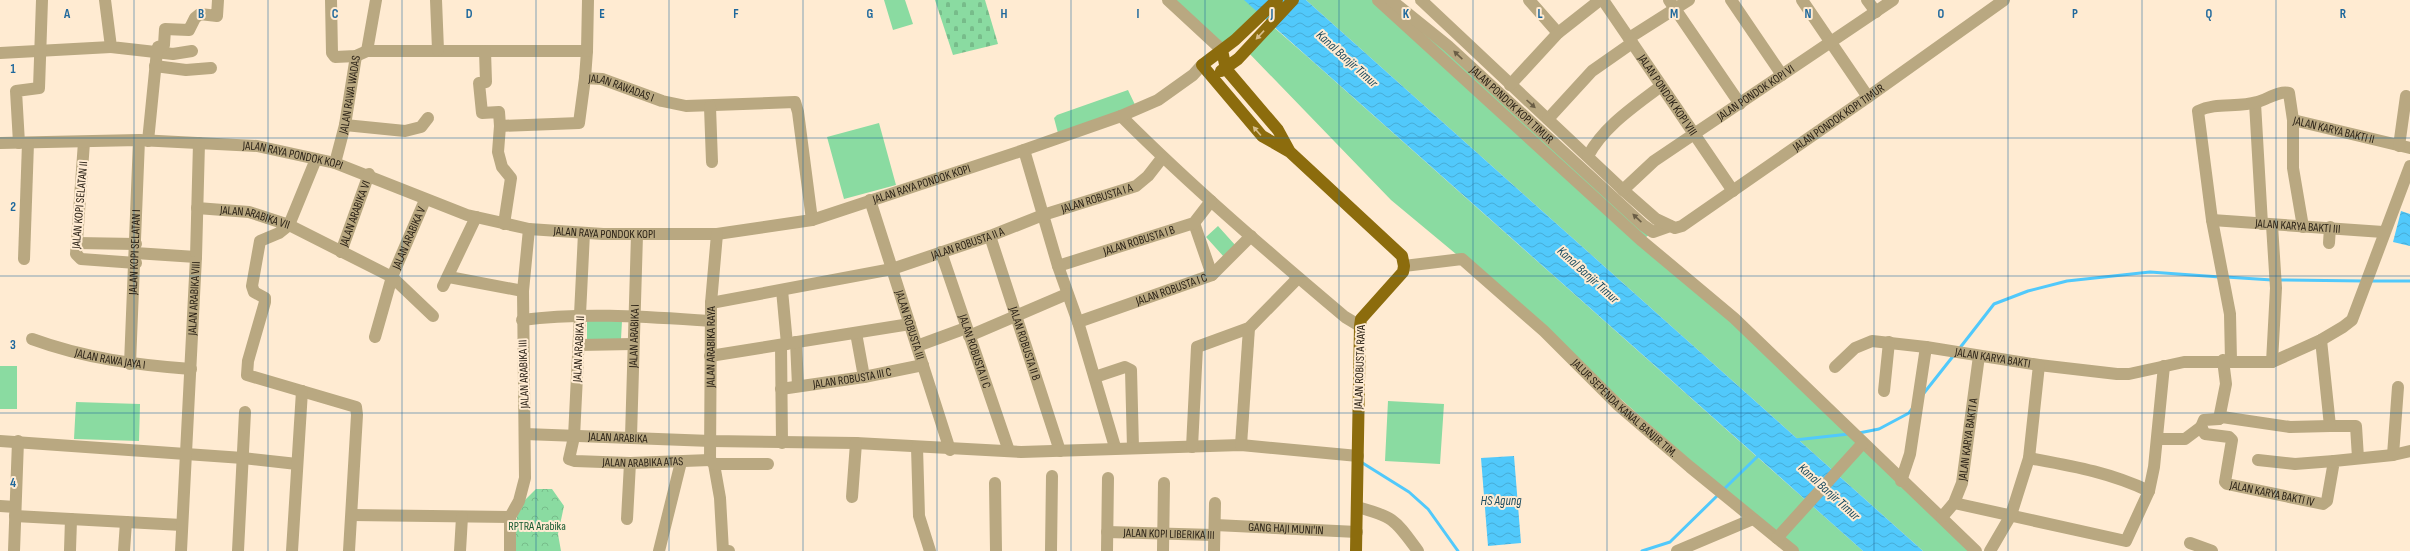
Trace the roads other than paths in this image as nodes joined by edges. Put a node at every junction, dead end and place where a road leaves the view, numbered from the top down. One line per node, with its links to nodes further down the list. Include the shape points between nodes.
1 (42, 0): 35 (street)
2 (105, 0): 28 (street)
3 (218, 0): 31 (street, JALAN KOPI SELATAN I, via 217,16 200,14 195,18 190,30 165,29 164,45 158,47)
4 (331, 0): 38 (street, JALAN RAWA WADAS, via 332,55)
5 (376, 0): 33 (street)
6 (436, 0): 29 (street)
7 (588, 0): 36 (street, JALAN RAWADAS I)
8 (1168, 0): 30 (street)
9 (1277, 0): 30 (main road, JALAN RAYA PONDOK KOPI)
10 (1293, 0): 42 (main road, one-way to 42)
11 (1378, 0): 173 (street, via 1642,241 1734,318 1843,426)
12 (1391, 0): 90 (street, JALAN PONDOK KOPI TIMUR, one-way to 12, via 1653,232 1643,224 1448,46)
13 (1421, 0): 47 (street, JALAN PONDOK KOPI TIMUR)
14 (1529, 0): 25 (street)
15 (1600, 0): 25 (street)
16 (1603, 0): 26 (street, JALAN PONDOK KOPI VIII)
17 (1689, 0): 23 (street)
18 (1731, 0): 44 (street)
19 (1802, 0): 27 (street)
20 (1867, 0): 24 (street)
21 (1893, 0): 24 (street, JALAN PONDOK KOPI VI)
22 (2004, 0): 50 (street, JALAN PONDOK KOPI TIMUR)
23 (1672, 5): 26 (street); 52 (street)
24 (1876, 12): 27 (street, JALAN PONDOK KOPI VI)
25 (1558, 33): 47 (street)
26 (1630, 40): 48 (street, JALAN PONDOK KOPI VIII); 56 (street, via 1592,71)
27 (1831, 43): 44 (street, JALAN PONDOK KOPI VI); 50 (street)
28 (111, 47): 31 (street); 35 (street)
29 (438, 50): 33 (street); 34 (street)
30 (1222, 50): 39 (main road, JALAN RAYA PONDOK KOPI); 42 (main road)
31 (157, 51): 32 (street, via 173,54); 40 (street, JALAN KOPI SELATAN I)
32 (192, 51)
33 (368, 51): 38 (street)
34 (484, 51): 36 (street); 59 (street, via 486,82 479,83 482,113 499,112)
35 (40, 52): 37 (street); 65 (street, via 39,88 16,91)
36 (587, 52): 46 (street, JALAN RAWADAS I)
37 (0, 53)
38 (356, 56): 58 (street, JALAN RAWA WADAS)
39 (1202, 65): 43 (street, JALAN RAYA PONDOK KOPI); 45 (main road)
40 (155, 66): 41 (street, via 186,70); 61 (street, JALAN KOPI SELATAN I)
41 (211, 68)
42 (1226, 69): 45 (main road); 68 (main road, via 1278,130)
43 (1193, 75): 45 (street); 54 (street, JALAN RAYA PONDOK KOPI, via 1158,100)
44 (1782, 75): 52 (street, JALAN PONDOK KOPI VI)
45 (1211, 76): 68 (main road, one-way to 45, via 1262,136)
46 (585, 78): 53 (street, JALAN RAWADAS I, via 602,79 675,105); 59 (street, via 579,123)
47 (1510, 85): 56 (street, JALAN PONDOK KOPI TIMUR, one-way to 56)
48 (1661, 86): 60 (street, JALAN PONDOK KOPI VIII); 69 (street, via 1625,113 1594,144)
49 (2406, 96): 66 (street)
50 (1868, 97): 77 (street, JALAN PONDOK KOPI TIMUR)
51 (2255, 103): 57 (street, via 2289,93); 85 (street, via 2209,107 2198,111); 89 (street)
52 (1740, 104): 60 (street, JALAN PONDOK KOPI VI)
53 (710, 107): 72 (street); 84 (street, JALAN RAWADAS I, via 767,102 797,104)
54 (1121, 116): 67 (street, JALAN RAYA PONDOK KOPI); 70 (street)
55 (428, 118): 58 (street, via 421,127 405,131)
56 (1548, 119): 69 (street, JALAN PONDOK KOPI TIMUR)
57 (2293, 120): 66 (street, JALAN KARYA BAKTI II); 91 (street, JALAN KARYA BAKTI II, via 2293,168)
58 (345, 125): 73 (street, JALAN RAWA WADAS)
59 (500, 126): 87 (street, via 498,152 502,167 511,178)
60 (1694, 135): 76 (street, JALAN PONDOK KOPI VI, via 1654,161); 77 (street, JALAN PONDOK KOPI VIII)
61 (144, 140): 62 (street, JALAN RAYA PONDOK KOPI); 63 (street, JALAN RAYA PONDOK KOPI); 104 (street, JALAN KOPI SELATAN I)
62 (84, 142): 65 (street, JALAN RAYA PONDOK KOPI); 100 (street, JALAN KOPI SELATAN II)
63 (200, 142): 71 (street, JALAN RAYA PONDOK KOPI, via 257,146); 81 (street, JALAN ARABIKA VIII)
64 (0, 143): 65 (street, JALAN RAYA PONDOK KOPI)
65 (24, 143): 106 (street)
66 (2405, 147)
67 (1024, 150): 79 (street, JALAN RAYA PONDOK KOPI, via 926,184); 82 (street)
68 (1290, 152): 108 (main road, via 1402,256)
69 (1588, 156): 76 (street, JALAN PONDOK KOPI TIMUR)
70 (1162, 158): 80 (street); 82 (street, JALAN ROBUSTA I A, via 1136,186)
71 (316, 159): 73 (street, JALAN RAYA PONDOK KOPI); 88 (street, JALAN ARABIKA VII)
72 (712, 162)
73 (335, 163): 75 (street, JALAN RAYA PONDOK KOPI)
74 (2410, 166): 94 (street)
75 (369, 174): 78 (street, JALAN RAYA PONDOK KOPI); 102 (street, JALAN ARABIKA VI)
76 (1623, 190): 90 (street, JALAN PONDOK KOPI TIMUR, via 1656,219)
77 (1733, 191): 90 (street, JALAN PONDOK KOPI TIMUR, via 1682,226)
78 (425, 200): 83 (street, JALAN RAYA PONDOK KOPI); 110 (street, JALAN ARABIKA V)
79 (870, 200): 84 (street, JALAN RAYA PONDOK KOPI); 109 (street, JALAN ROBUSTA III)
80 (1211, 201): 86 (street); 99 (street)
81 (197, 208): 88 (street, JALAN ARABIKA VII, via 249,212); 105 (street, JALAN ARABIKA VIII)
82 (1043, 215): 98 (street, JALAN ROBUSTA II A); 107 (street)
83 (476, 217): 87 (street, JALAN RAYA PONDOK KOPI); 114 (street, via 446,282)
84 (812, 220): 96 (street, JALAN RAYA PONDOK KOPI)
85 (2212, 220): 89 (street, JALAN KARYA BAKTI III); 140 (street, via 2231,326)
86 (1194, 223): 107 (street, JALAN ROBUSTA I B); 111 (street)
87 (504, 224): 93 (street, JALAN RAYA PONDOK KOPI)
88 (289, 225): 102 (street); 153 (street, via 279,233 260,241 252,286 254,292 265,298 265,302 247,369)
89 (2267, 225): 91 (street, JALAN KARYA BAKTI III); 141 (street, via 2276,288)
90 (1670, 226)
91 (2303, 227): 92 (street, JALAN KARYA BAKTI III)
92 (2330, 227): 94 (street, JALAN KARYA BAKTI III); 101 (street)
93 (529, 229): 95 (street, JALAN RAYA PONDOK KOPI); 114 (street, JALAN ARABIKA III)
94 (2383, 232): 131 (street, via 2352,320)
95 (584, 233): 97 (street, JALAN RAYA PONDOK KOPI); 119 (street, JALAN ARABIKA II)
96 (716, 234): 97 (street, JALAN RAYA PONDOK KOPI); 116 (street, JALAN ARABIKA RAYA)
97 (637, 235): 120 (street, JALAN ARABIKA I)
98 (990, 236): 103 (street, JALAN ROBUSTA II A); 117 (street, JALAN ROBUSTA II B)
99 (1251, 236): 111 (street, JALAN ROBUSTA I C); 112 (street)
100 (77, 242): 104 (street); 104 (street, JALAN KOPI SELATAN II, via 76,254 81,259)
101 (2329, 243)
102 (341, 252): 110 (street)
103 (941, 252): 109 (street, JALAN ROBUSTA II A); 128 (street, JALAN ROBUSTA II C)
104 (136, 254): 105 (street); 142 (street, JALAN KOPI SELATAN I)
105 (196, 257): 147 (street, JALAN ARABIKA VIII)
106 (24, 259)
107 (1058, 266): 115 (street)
108 (1404, 266): 125 (main road, JALAN ROBUSTA RAYA, via 1403,272 1361,319); 211 (street, JALUR SEPENDA KANAL BANJIR TIM., via 1462,258 1544,331 1618,405)
109 (892, 269): 113 (street, JALAN ROBUSTA II A); 124 (street, JALAN ROBUSTA III)
110 (392, 276): 118 (street); 129 (street, JALAN ARABIKA V)
111 (1212, 276): 123 (street, JALAN ROBUSTA I C)
112 (1298, 278): 125 (street, via 1345,317); 126 (street)
113 (782, 290): 116 (street, JALAN ROBUSTA II A); 134 (street)
114 (522, 291): 121 (street, JALAN ARABIKA III)
115 (1067, 294): 117 (street); 123 (street)
116 (711, 303): 122 (street, JALAN ARABIKA RAYA)
117 (1015, 315): 128 (street); 176 (street, JALAN ROBUSTA II B)
118 (432, 316)
119 (580, 316): 120 (street); 121 (street); 135 (street, JALAN ARABIKA II)
120 (634, 316): 122 (street); 133 (street, JALAN ARABIKA I)
121 (522, 320): 159 (street, JALAN ARABIKA III)
122 (711, 321): 138 (street, JALAN ARABIKA RAYA)
123 (1078, 322): 149 (street)
124 (910, 324): 127 (street); 136 (street, JALAN ROBUSTA III)
125 (1360, 326): 184 (main road, JALAN ROBUSTA RAYA)
126 (1249, 328): 168 (street); 170 (street, via 1201,344 1196,350)
127 (856, 332): 134 (street); 148 (street)
128 (968, 332): 136 (street); 175 (street, JALAN ROBUSTA II C)
129 (375, 337)
130 (32, 339): 142 (street, JALAN RAWA JAYA I, via 63,351)
131 (2321, 340): 141 (street); 157 (street)
132 (1889, 342): 137 (street, JALAN KARYA BAKTI); 146 (street, JALAN KARYA BAKTI, via 1863,343); 154 (street)
133 (633, 344): 135 (street); 161 (street, JALAN ARABIKA I)
134 (788, 344): 138 (street); 150 (street); 152 (street)
135 (579, 345): 160 (street, JALAN ARABIKA II)
136 (917, 346): 143 (street, JALAN ROBUSTA III)
137 (1926, 347): 139 (street, JALAN KARYA BAKTI); 194 (street, via 1910,454)
138 (710, 356): 165 (street, JALAN ARABIKA RAYA)
139 (1979, 356): 144 (street, JALAN KARYA BAKTI); 200 (street, JALAN KARYA BAKTI A, via 1962,483)
140 (2227, 360): 141 (street); 145 (street, via 2184,362); 156 (street, via 2226,384)
141 (2272, 362)
142 (130, 364): 147 (street, JALAN RAWA JAYA I)
143 (923, 365): 148 (street, JALAN ROBUSTA III C); 174 (street, JALAN ROBUSTA III)
144 (2039, 365): 145 (street, via 2117,374); 181 (street, JALAN KARYA BAKTI)
145 (2164, 366): 162 (street)
146 (1835, 367)
147 (191, 369): 178 (street, JALAN ARABIKA VIII)
148 (864, 377): 150 (street, JALAN ROBUSTA III C)
149 (1095, 377): 169 (street); 172 (street, via 1125,367 1131,370)
150 (798, 386): 152 (street, JALAN ROBUSTA III C)
151 (2398, 387): 179 (street)
152 (782, 389): 166 (street)
153 (302, 391): 189 (street); 204 (street, via 356,407)
154 (1884, 391)
155 (245, 412): 180 (street)
156 (2219, 419): 157 (street, via 2222,417 2307,428); 158 (street, via 2204,420)
157 (2330, 426): 182 (street, via 2356,426)
158 (2201, 427): 162 (street, via 2185,439); 185 (street, JALAN KARYA BAKTI IV, via 2205,434 2231,439 2225,482 2230,486 2323,504 2327,502)
159 (525, 434): 160 (street, JALAN ARABIKA); 207 (street, JALAN ARABIKA III, via 523,486 519,501)
160 (574, 437): 161 (street, JALAN ARABIKA); 186 (street, JALAN ARABIKA II, via 569,456 571,461)
161 (631, 437): 165 (street, JALAN ARABIKA)
162 (2158, 439): 197 (street)
163 (0, 441): 164 (street)
164 (18, 441): 178 (street); 203 (street)
165 (711, 441): 166 (street, JALAN ARABIKA); 188 (street, JALAN ARABIKA RAYA)
166 (782, 443): 167 (street, JALAN ARABIKA)
167 (856, 444): 171 (street, JALAN ARABIKA); 198 (street)
168 (1241, 445): 170 (street, JALAN ARABIKA); 184 (street, JALAN ARABIKA)
169 (1115, 447): 172 (street, JALAN ARABIKA); 176 (street, JALAN ARABIKA)
170 (1192, 447): 172 (street, JALAN ARABIKA)
171 (917, 448): 174 (street, JALAN ARABIKA); 231 (street, via 919,516)
172 (1133, 448)
173 (1859, 448): 194 (street); 218 (street)
174 (950, 450): 175 (street, JALAN ARABIKA)
175 (1009, 451): 176 (street, JALAN ARABIKA)
176 (1060, 451)
177 (2410, 451): 179 (street)
178 (185, 454): 180 (street); 213 (street, JALAN ARABIKA VIII)
179 (2393, 455): 182 (street)
180 (243, 458): 189 (street); 225 (street)
181 (2029, 458): 197 (street, via 2093,470 2121,478); 205 (street, JALAN KARYA BAKTI)
182 (2358, 458): 185 (street)
183 (2258, 460): 185 (street, via 2295,464)
184 (1358, 461): 202 (main road, JALAN ROBUSTA RAYA)
185 (2334, 461)
186 (575, 462): 190 (street, JALAN ARABIKA ATAS)
187 (681, 462): 188 (street, JALAN ARABIKA ATAS); 190 (street, JALAN ARABIKA ATAS); 230 (street)
188 (712, 462): 191 (street, JALAN ARABIKA ATAS); 220 (street, JALAN ARABIKA RAYA, via 720,498)
189 (297, 464): 226 (street)
190 (630, 464): 210 (street)
191 (768, 464)
192 (1052, 476): 233 (street)
193 (1108, 478): 215 (street)
194 (1901, 481): 208 (street)
195 (995, 483): 232 (street)
196 (1164, 483): 217 (street)
197 (2149, 491): 205 (street, via 2126,541)
198 (852, 497)
199 (1214, 503): 214 (street)
200 (1954, 503): 205 (street); 208 (street, JALAN KARYA BAKTI A)
201 (0, 506): 203 (street)
202 (1357, 507): 216 (main road, JALAN ROBUSTA RAYA); 238 (street, via 1384,514 1397,523)
203 (15, 512): 209 (street); 221 (street)
204 (352, 515): 206 (street); 227 (street)
205 (2011, 516): 242 (street, JALAN KARYA BAKTI)
206 (462, 517): 207 (street); 228 (street)
207 (510, 517): 229 (street, JALAN ARABIKA III)
208 (1942, 517): 241 (street)
209 (71, 519): 212 (street); 222 (street)
210 (627, 519)
211 (1753, 519): 218 (street, JALUR SEPENDA KANAL BANJIR TIM.); 239 (street)
212 (126, 522): 213 (street); 223 (street)
213 (182, 525): 224 (street, JALAN ARABIKA VIII)
214 (1215, 530): 216 (street, GANG HAJI MUNI'IN); 217 (street, JALAN KOPI LIBERIKA III); 236 (street, JALAN KOPI LIBERIKA III)
215 (1107, 532): 217 (street, JALAN KOPI LIBERIKA III); 234 (street)
216 (1357, 532): 237 (main road, JALAN ROBUSTA RAYA)
217 (1164, 533): 235 (street)
218 (1780, 535): 240 (street, JALUR SEPENDA KANAL BANJIR TIM.)
219 (2190, 543): 243 (street)
220 (726, 547)
221 (14, 551)
222 (70, 551)
223 (124, 551)
224 (181, 551)
225 (238, 551)
226 (292, 551)
227 (349, 551)
228 (460, 551)
229 (510, 551)
230 (659, 551)
231 (930, 551)
232 (996, 551)
233 (1051, 551)
234 (1107, 551)
235 (1163, 551)
236 (1214, 551)
237 (1356, 551)
238 (1418, 551)
239 (1676, 551)
240 (1793, 551)
241 (1976, 551)
242 (1990, 551)
243 (2212, 551)

